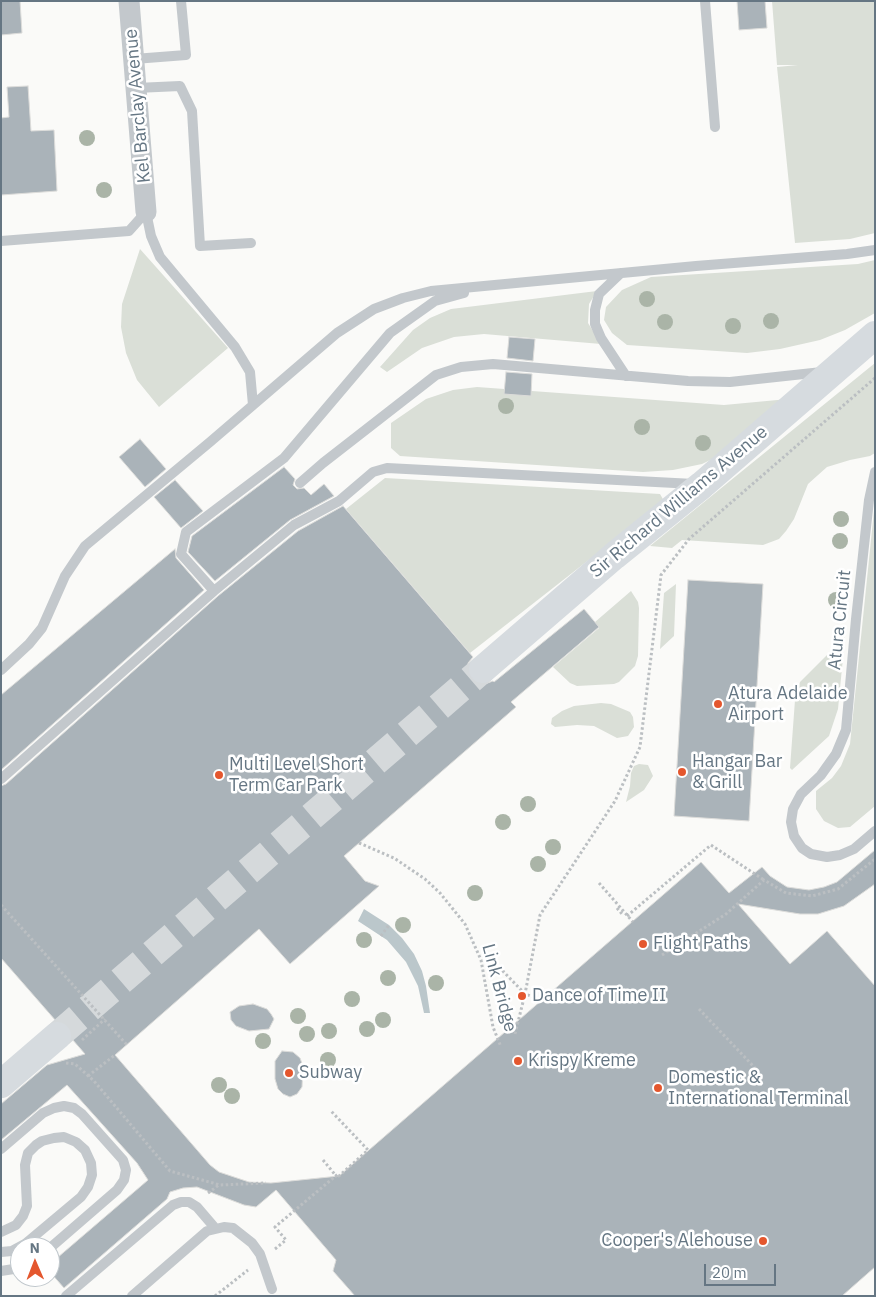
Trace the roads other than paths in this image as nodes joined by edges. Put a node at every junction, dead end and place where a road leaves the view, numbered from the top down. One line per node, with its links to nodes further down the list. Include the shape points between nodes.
1 (129, 1): 4 (street, Kel Barclay Avenue)
2 (181, 1): 4 (lane, via 186,55)
3 (705, 1): 6 (lane)
4 (134, 59): 5 (street, Kel Barclay Avenue)
5 (136, 88): 7 (street, Kel Barclay Avenue); 9 (lane, via 180,86 192,111 200,246)
6 (715, 127)
7 (146, 212): 8 (lane, via 129,230); 16 (lane, via 160,257 235,347 250,372)
8 (1, 241)
9 (251, 243)
10 (875, 250): 11 (lane)
11 (621, 274): 12 (lane); 15 (lane, via 598,294 595,324)
12 (491, 285): 16 (lane, via 431,291 374,309 337,333); 20 (lane, via 435,301 390,334 284,458 186,532 181,554)
13 (875, 335): 14 (main road, Sir Richard Williams Avenue)
14 (833, 371): 15 (lane, via 730,382); 19 (main road, Sir Richard Williams Avenue)
15 (626, 376): 18 (lane, via 493,364 436,375)
16 (253, 405): 22 (lane, via 85,546 65,576 42,628)
17 (875, 472): 24 (lane, Atura Circuit, via 866,520 846,730 836,754 821,775 801,794 791,822 794,836 802,848 811,854 827,857 854,849)
18 (300, 484)
19 (702, 485): 20 (lane, via 387,468 373,472 339,501 294,524); 21 (main road, Sir Richard Williams Avenue)
20 (214, 591): 23 (lane)
21 (483, 669)
22 (1, 670)
23 (1, 779)
24 (875, 831)
25 (57, 1036): 26 (main road)
26 (1, 1084)
27 (1, 1149): 30 (lane, via 43,1113 64,1106 82,1114 123,1160 126,1170 117,1190)
28 (215, 1228): 32 (lane, via 233,1228 252,1243); 33 (lane, via 189,1202 173,1205); 34 (lane)
29 (1, 1232): 31 (lane, via 16,1225 23,1216 27,1206 25,1165 28,1154 36,1145 64,1137 85,1150 92,1175 80,1197 25,1244 12,1251)
30 (60, 1239)
31 (1, 1252)
32 (272, 1289)
33 (66, 1296)
34 (132, 1296)

